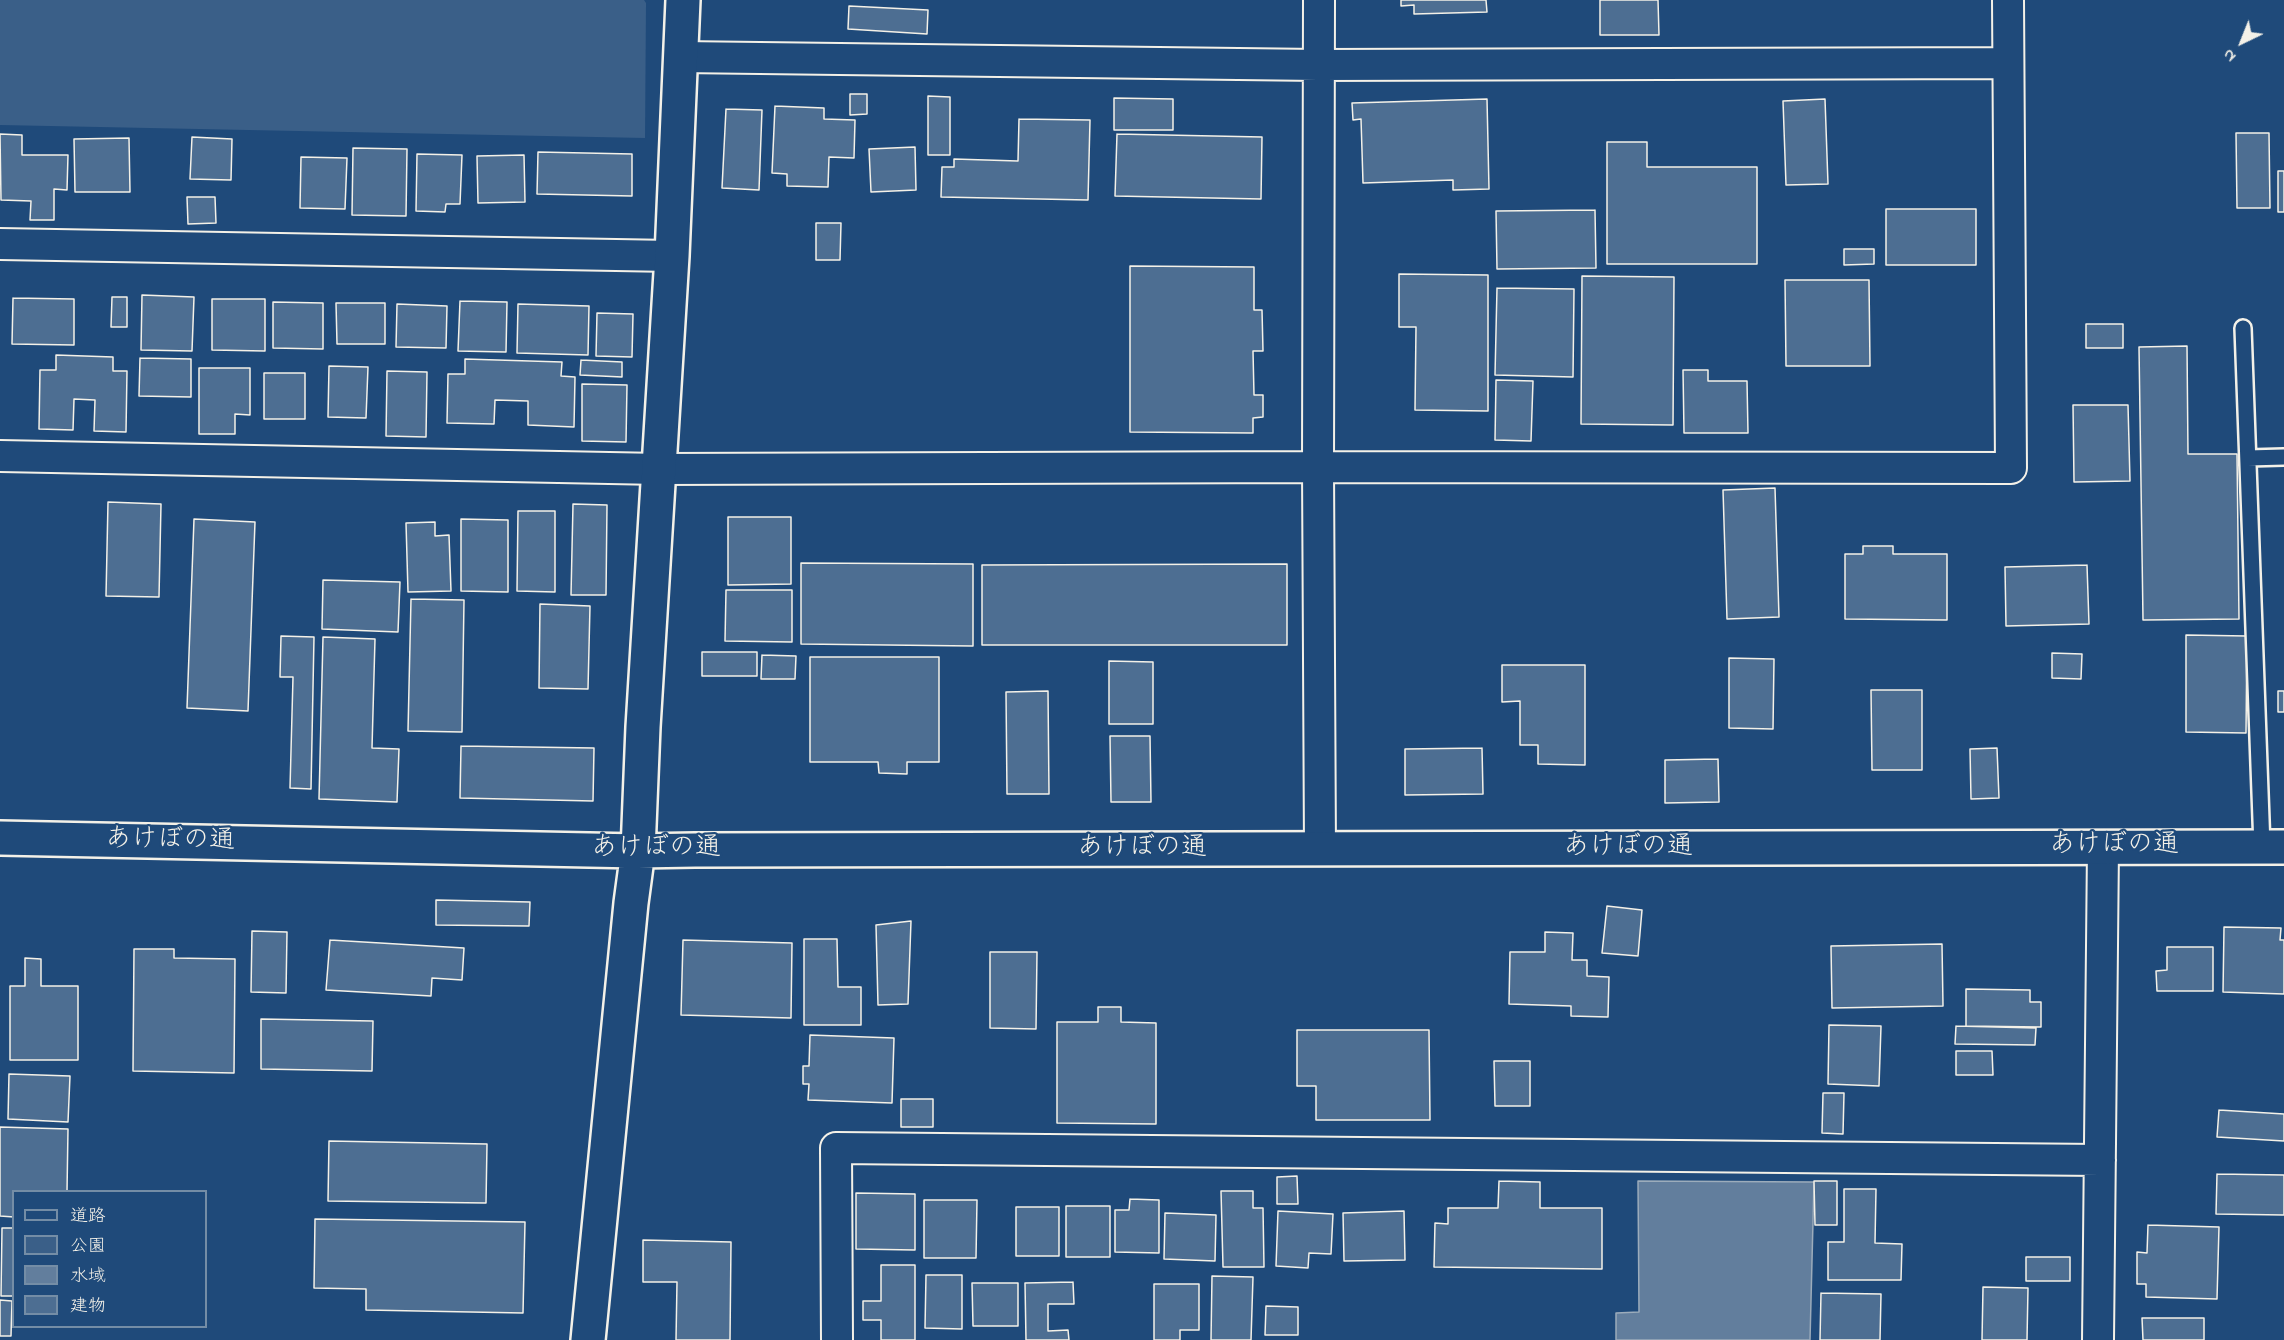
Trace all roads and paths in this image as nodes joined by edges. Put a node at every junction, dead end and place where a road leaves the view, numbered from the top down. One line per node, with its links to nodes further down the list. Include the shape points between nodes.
1 (683, 0): 4 (street)
2 (1319, 0): 6 (street)
3 (2008, 0): 5 (street)
4 (680, 57): 6 (street); 8 (street)
5 (2008, 63): 6 (street); 13 (street, via 2011,468)
6 (1318, 65): 13 (street)
7 (0, 244): 8 (street)
8 (672, 256): 14 (street)
9 (2243, 328): 12 (lane)
10 (0, 456): 14 (street)
11 (2284, 457): 12 (lane)
12 (2248, 458): 17 (lane)
13 (1318, 466): 14 (street); 18 (street)
14 (660, 469): 19 (street)
15 (0, 838): 19 (street, あけぼの通)
16 (2103, 847): 17 (street, あけぼの通); 18 (street, あけぼの通); 20 (street)
17 (2273, 847)
18 (1320, 850): 19 (street, あけぼの通)
19 (638, 851): 21 (street)
20 (2100, 1160): 22 (street, via 836,1148); 23 (street)
21 (588, 1340)
22 (837, 1340)
23 (2098, 1340)

